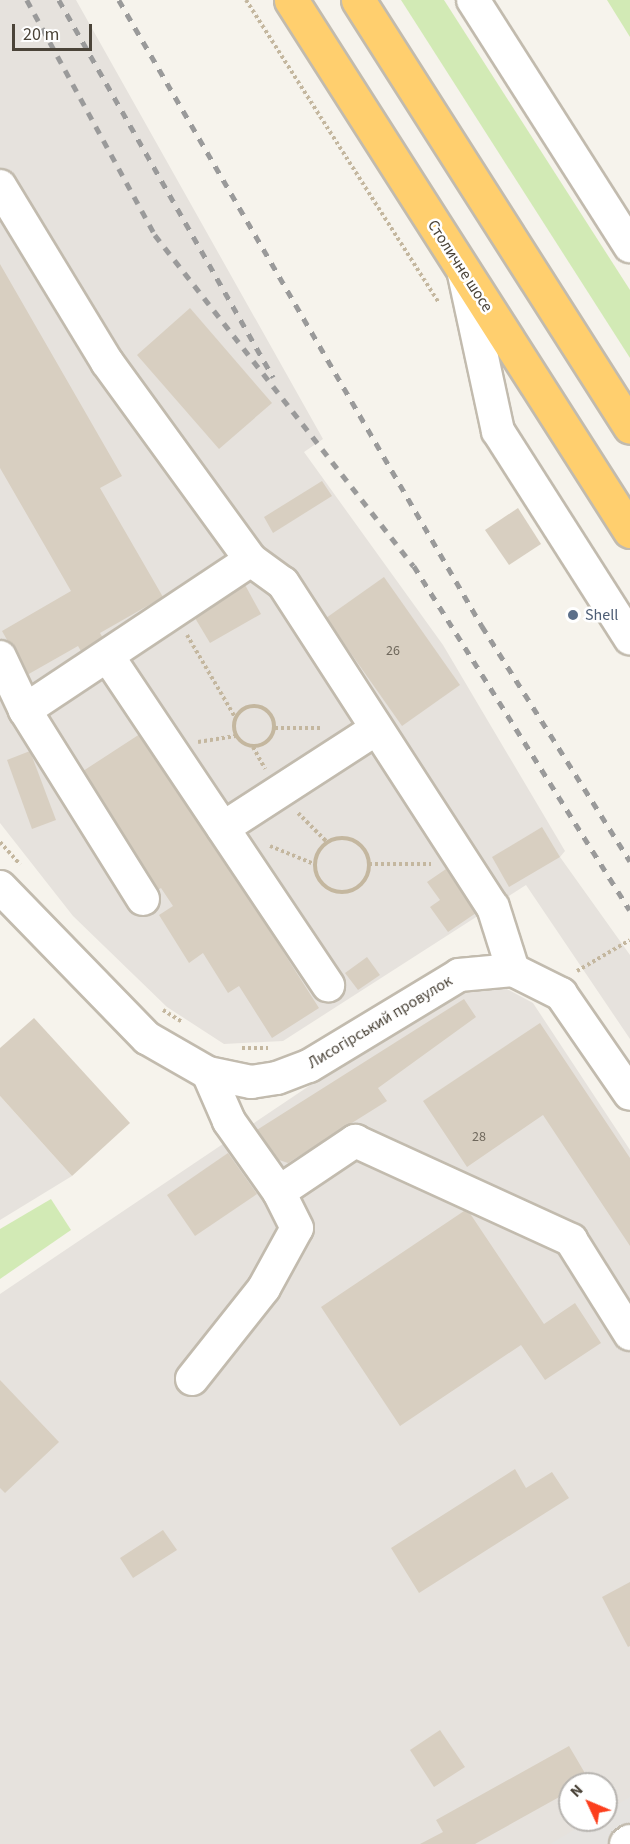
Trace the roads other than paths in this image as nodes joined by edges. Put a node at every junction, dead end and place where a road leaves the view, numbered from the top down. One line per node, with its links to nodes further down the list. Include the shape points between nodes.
1 (291, 0): 6 (highway, Столичне шосе)
2 (358, 0): 7 (highway)
3 (473, 0): 5 (street)
4 (0, 186): 9 (street, via 107,362)
5 (630, 246)
6 (463, 273): 8 (highway, Столичне шосе); 10 (street, via 498,431)
7 (630, 427)
8 (630, 531)
9 (251, 560): 12 (street); 14 (street, via 283,583)
10 (630, 638)
11 (0, 657): 13 (street)
12 (109, 658): 13 (street); 15 (street)
13 (25, 710): 17 (street)
14 (376, 729): 15 (street); 18 (street, via 493,907)
15 (223, 828): 19 (street)
16 (11, 877): 20 (street, Лисогірський провулок, via 147,1038)
17 (143, 899)
18 (513, 970): 20 (street, Лисогірський провулок, via 459,975 309,1066 278,1078 251,1082); 21 (street, via 551,987 578,1015)
19 (328, 985)
20 (208, 1073): 22 (street, via 229,1121)
21 (630, 1094)
22 (279, 1192): 23 (street, via 355,1141 571,1240); 24 (street, via 297,1228 264,1288)
23 (630, 1334)
24 (192, 1379)
25 (630, 1841): 26 (street)
26 (626, 1844)

